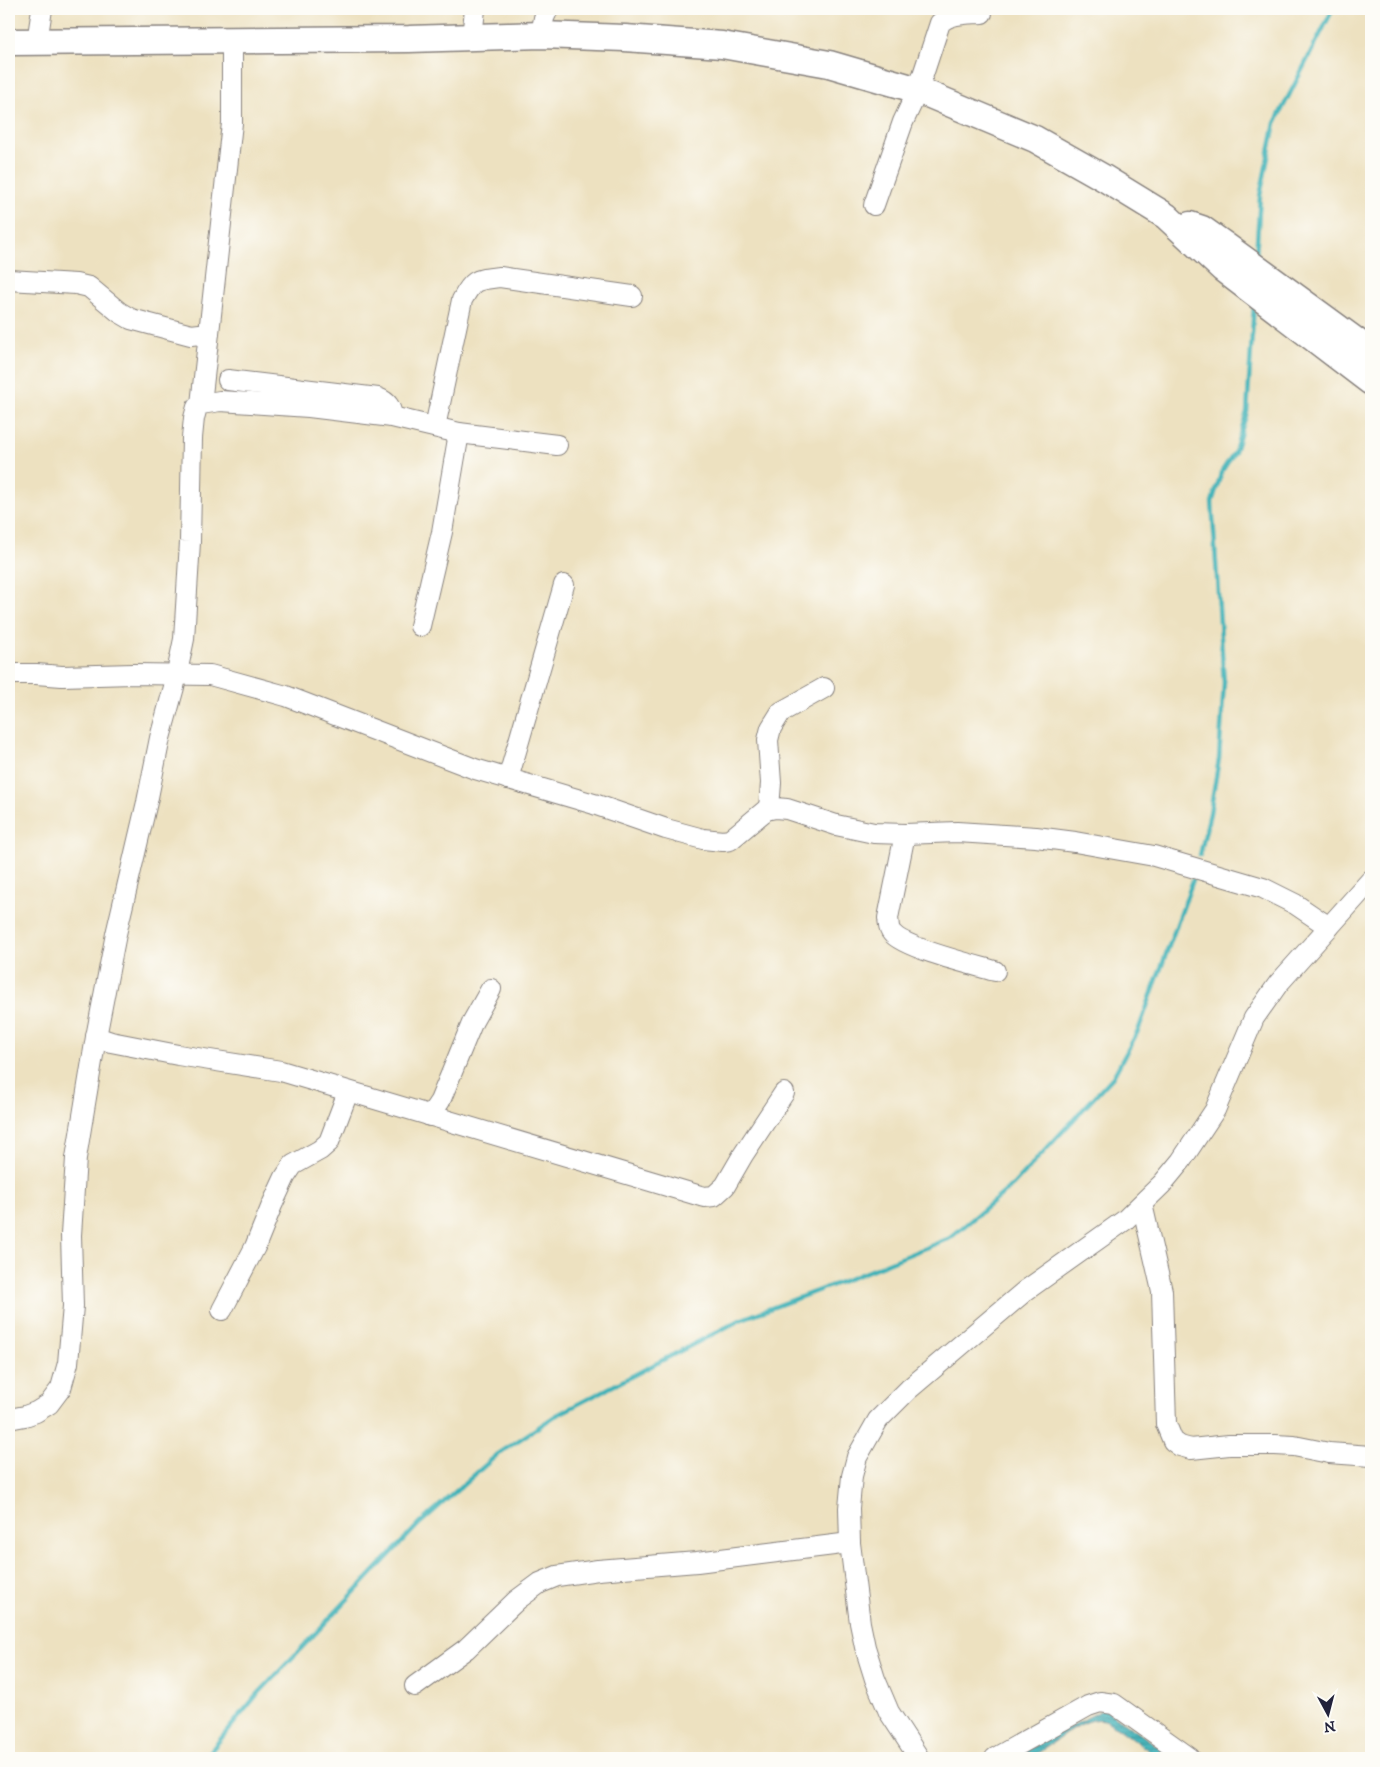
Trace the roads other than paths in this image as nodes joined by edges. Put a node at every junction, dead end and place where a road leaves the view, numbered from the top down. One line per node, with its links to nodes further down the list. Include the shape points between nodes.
1 (42, 9): 9 (street)
2 (475, 9): 6 (street)
3 (548, 9): 5 (street)
4 (982, 13): 10 (street, via 961,14 945,18 940,23)
5 (541, 35): 6 (main road); 10 (main road, via 722,45 829,64)
6 (472, 38): 7 (main road)
7 (232, 40): 9 (main road); 14 (street, via 232,123)
8 (9, 42): 9 (main road)
9 (37, 42)
10 (918, 90): 11 (street); 15 (main road, via 1035,139 1104,178 1225,257)
11 (874, 204)
12 (9, 280): 14 (street, via 76,284 89,288 130,318 191,335)
13 (632, 296): 19 (street, via 500,278 480,280 470,286 462,300)
14 (209, 333): 17 (street)
15 (1367, 363)
16 (228, 380): 18 (street, via 378,398 388,404)
17 (201, 404): 18 (street, via 220,401 309,407); 25 (street, via 194,418 192,438 186,617)
18 (392, 417): 19 (street)
19 (435, 427): 20 (street)
20 (459, 433): 21 (street); 23 (street, via 442,532)
21 (557, 445)
22 (564, 586): 27 (street)
23 (420, 626)
24 (9, 674): 25 (street)
25 (176, 674): 27 (street, via 210,675 286,696); 34 (street, via 116,934)
26 (824, 688): 28 (street, via 781,712 771,728 768,740)
27 (508, 779): 28 (street, via 666,829 723,842 735,837)
28 (769, 808): 29 (street, via 781,808 874,833)
29 (905, 834): 31 (street, via 957,832 1036,837 1154,856 1263,888 1295,904); 32 (street, via 888,918 892,934 911,945)
30 (1371, 880): 31 (street)
31 (1329, 927): 38 (street, via 1278,984 1254,1018 1215,1110 1181,1161)
32 (995, 971)
33 (491, 989): 37 (street, via 473,1021 440,1101)
34 (96, 1037): 35 (street, via 178,1055 281,1071); 40 (street, via 76,1158 71,1235 73,1306 66,1370 61,1388 49,1404 31,1414)
35 (348, 1092): 37 (street); 39 (street, via 329,1142 293,1165 285,1178 255,1247)
36 (784, 1093): 37 (street, via 725,1186 709,1197)
37 (430, 1116)
38 (1142, 1204): 41 (street, via 1162,1291 1166,1424 1173,1441 1190,1449 1274,1445); 42 (street, via 1118,1225 1025,1291 909,1389 878,1420 857,1458 852,1476)
39 (222, 1310)
40 (9, 1419)
41 (1371, 1456)
42 (850, 1543): 43 (street, via 557,1576 540,1583 466,1650); 44 (street, via 860,1623 875,1679 889,1712)
43 (414, 1686)
44 (919, 1758)
45 (995, 1758): 46 (street, via 1088,1706 1107,1702 1121,1708)
46 (1190, 1758)

